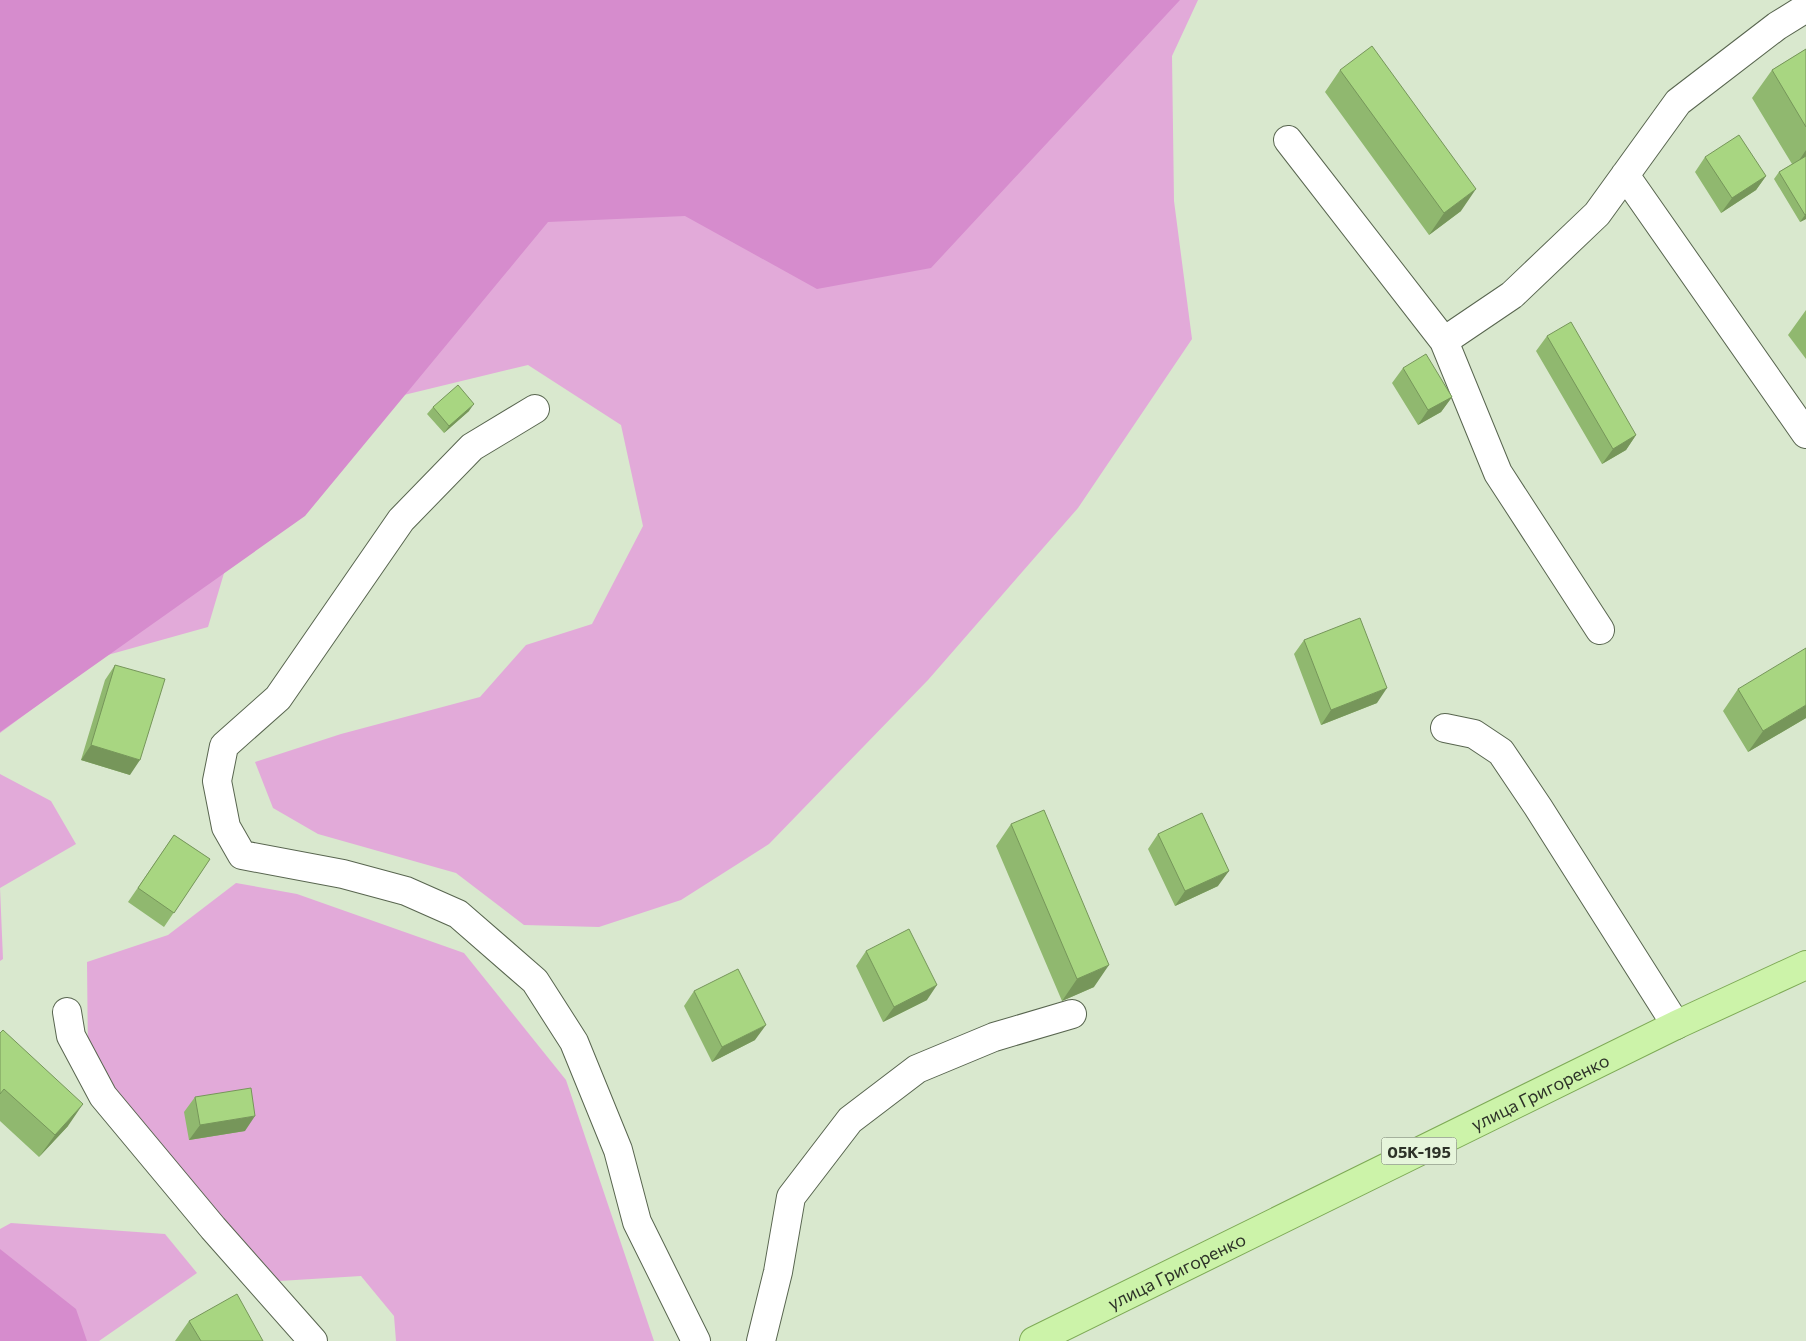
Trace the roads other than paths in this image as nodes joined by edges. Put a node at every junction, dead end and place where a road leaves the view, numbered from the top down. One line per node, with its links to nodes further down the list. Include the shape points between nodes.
1 (1806, 8): 3 (lane, via 1777,26 1678,102)
2 (1288, 140): 4 (lane)
3 (1625, 175): 4 (lane, via 1597,214 1512,295); 6 (lane)
4 (1444, 341): 7 (lane, via 1498,474)
5 (535, 409): 14 (lane, via 472,446 401,520 278,698 224,746 216,781 226,827 242,855 343,874 406,891 441,906 458,914 534,981 574,1042 618,1150 637,1222)
6 (1806, 434)
7 (1600, 630)
8 (1445, 728): 12 (lane, via 1474,734 1501,752)
9 (1806, 965): 12 (main road, улица Григоренко / 05К-195)
10 (67, 1012): 13 (lane, via 71,1036 103,1096)
11 (1072, 1014): 15 (lane, via 994,1037 917,1069 850,1120 791,1198)
12 (1676, 1025): 16 (main road, улица Григоренко / 05К-195)
13 (313, 1341)
14 (696, 1341)
15 (761, 1341)
16 (1034, 1341)

